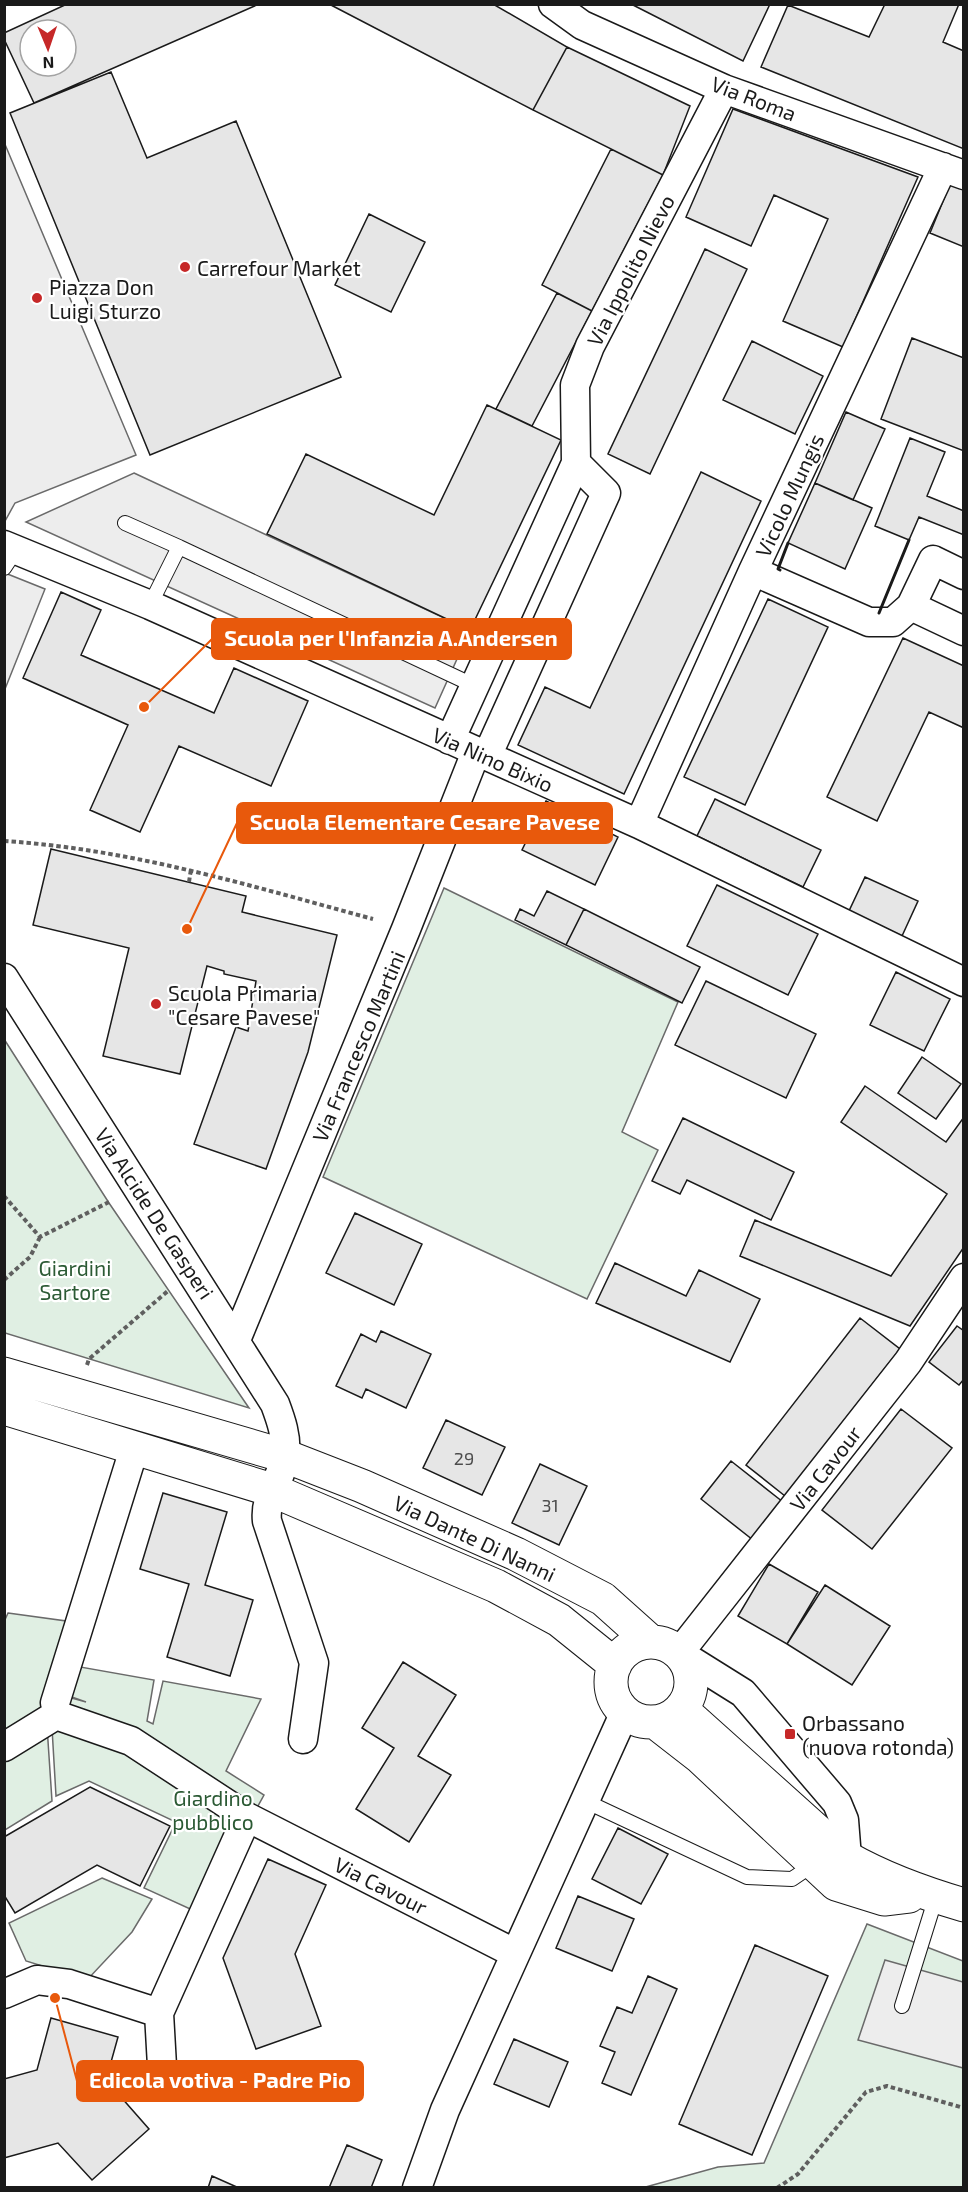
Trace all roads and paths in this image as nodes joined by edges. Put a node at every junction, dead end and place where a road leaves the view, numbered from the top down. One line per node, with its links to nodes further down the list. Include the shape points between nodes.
1 (553, 4): 2 (street, Via Roma, via 582,25)
2 (724, 89): 3 (street, Via Roma); 4 (street, Via Ippolito Nievo, via 590,346 575,385)
3 (953, 171): 8 (street, Vicolo Mungis)
4 (576, 463): 13 (street, Via Ippolito Nievo); 15 (street, via 606,493)
5 (125, 523): 6 (lane)
6 (179, 547): 10 (lane); 13 (lane)
7 (8, 554): 10 (street, Via Nino Bixio)
8 (753, 571): 11 (street, via 869,622 893,622); 16 (street, Vicolo Mungis)
9 (963, 575): 11 (street, via 933,560)
10 (150, 605): 14 (street, Via Nino Bixio)
11 (911, 606): 12 (street)
12 (963, 630)
13 (475, 686): 14 (street, Via Ippolito Nievo)
14 (450, 740): 15 (street, Via Nino Bixio)
15 (481, 754): 16 (street, Via Nino Bixio); 29 (street, Via Francesco Martini)
16 (642, 826): 22 (street, Via Nino Bixio)
17 (4, 841): 18 (path, via 51,844)
18 (191, 869): 19 (path); 20 (path)
19 (189, 882)
20 (373, 920)
21 (4, 978): 26 (street, Via Alcide De Gasperi)
22 (963, 982)
23 (4, 1196): 25 (path)
24 (115, 1199): 25 (path)
25 (40, 1237): 28 (path, via 30,1257)
26 (193, 1273): 29 (street, Via Alcide De Gasperi); 30 (path, via 88,1359)
27 (963, 1278): 36 (street, Via Cavour, via 908,1362)
28 (4, 1280)
29 (236, 1340): 34 (street, Via Alcide De Gasperi, via 275,1404 283,1427)
30 (87, 1366)
31 (4, 1374): 34 (street, Via Dante Di Nanni)
32 (4, 1408): 33 (street, Via Dante Di Nanni)
33 (135, 1446): 35 (street, Via Dante Di Nanni); 38 (street)
34 (285, 1456): 35 (street); 36 (street, Via Dante Di Nanni, via 526,1559 603,1599)
35 (272, 1490): 37 (street, Via Dante Di Nanni, via 496,1586 559,1620); 41 (street, via 265,1506 267,1521 314,1663)
36 (665, 1648): 37 (street, via 627,1650); 40 (street, Via Dante Di Nanni, via 686,1662 692,1681 687,1701); 45 (street, Via Dante Di Nanni, via 743,1693 837,1803 844,1820)
37 (615, 1665): 39 (street, via 612,1691)
38 (55, 1703)
39 (625, 1712): 40 (street, via 634,1719); 43 (street)
40 (668, 1715): 45 (street); 46 (street, via 700,1757)
41 (303, 1739)
42 (4, 1747): 44 (street, Via Cavour, via 56,1715 131,1741)
43 (585, 1801): 46 (lane, via 747,1877 792,1879); 48 (street)
44 (247, 1817): 48 (street, Via Cavour); 51 (street)
45 (847, 1858): 47 (street)
46 (815, 1863): 47 (street, via 836,1884 856,1892 884,1899)
47 (942, 1899): 50 (lane)
48 (514, 1953): 54 (street, via 445,2110)
49 (4, 1994): 51 (street, via 37,1980 69,1984)
50 (902, 2006)
51 (159, 2013): 52 (street)
52 (162, 2066)
53 (963, 2108): 55 (path, via 887,2086 866,2092 798,2174)
54 (417, 2187)
55 (777, 2187)

